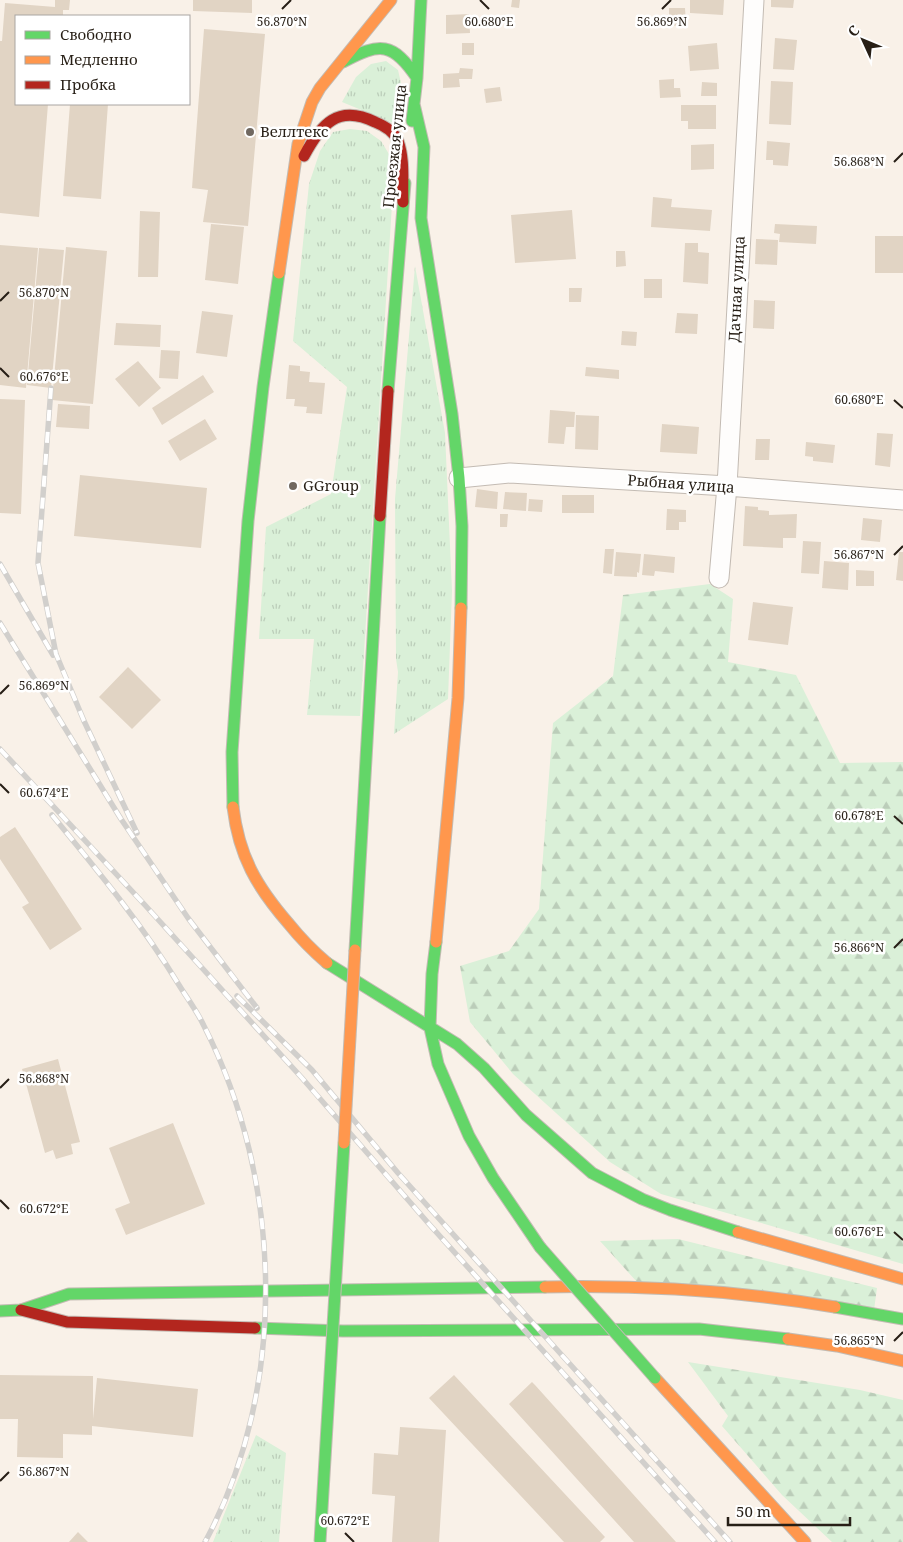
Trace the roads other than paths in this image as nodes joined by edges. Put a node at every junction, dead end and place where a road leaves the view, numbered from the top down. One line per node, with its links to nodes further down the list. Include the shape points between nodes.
1 (391, 0): 4 (main road)
2 (421, 0): 5 (main road, Проезжая улица)
3 (754, 0): 10 (street, Дачная улица)
4 (337, 65): 5 (main road, via 360,52 381,48 395,52 407,62); 7 (main road, via 312,102 298,144)
5 (417, 78): 6 (main road, Проезжая улица)
6 (414, 104): 8 (main road, Проезжая улица); 9 (main road, via 424,147 422,222)
7 (291, 185): 8 (main road, via 306,151 325,126 340,116 355,114 376,122 394,135 399,147); 13 (main road, via 248,521 232,752 235,824 241,848 257,882 310,950)
8 (403, 203): 19 (main road, Проезжая улица, bridge, via 384,438)
9 (460, 478): 10 (street, Рыбная улица, via 510,473); 13 (main road, via 462,534 458,698 432,974)
10 (727, 486): 11 (street, Рыбная улица); 12 (street, Дачная улица)
11 (903, 500)
12 (719, 578)
13 (430, 1028): 14 (main road, via 456,1044 484,1068 526,1114 610,1184 718,1226); 20 (main road, bridge, via 438,1064 469,1136 540,1247)
14 (903, 1279)
15 (21, 1310): 16 (main road); 17 (main road, via 69,1294 605,1286 779,1298); 18 (main road, via 67,1322 342,1331 698,1329 837,1346)
16 (0, 1311)
17 (903, 1319)
18 (903, 1360)
19 (320, 1542)
20 (805, 1542)

